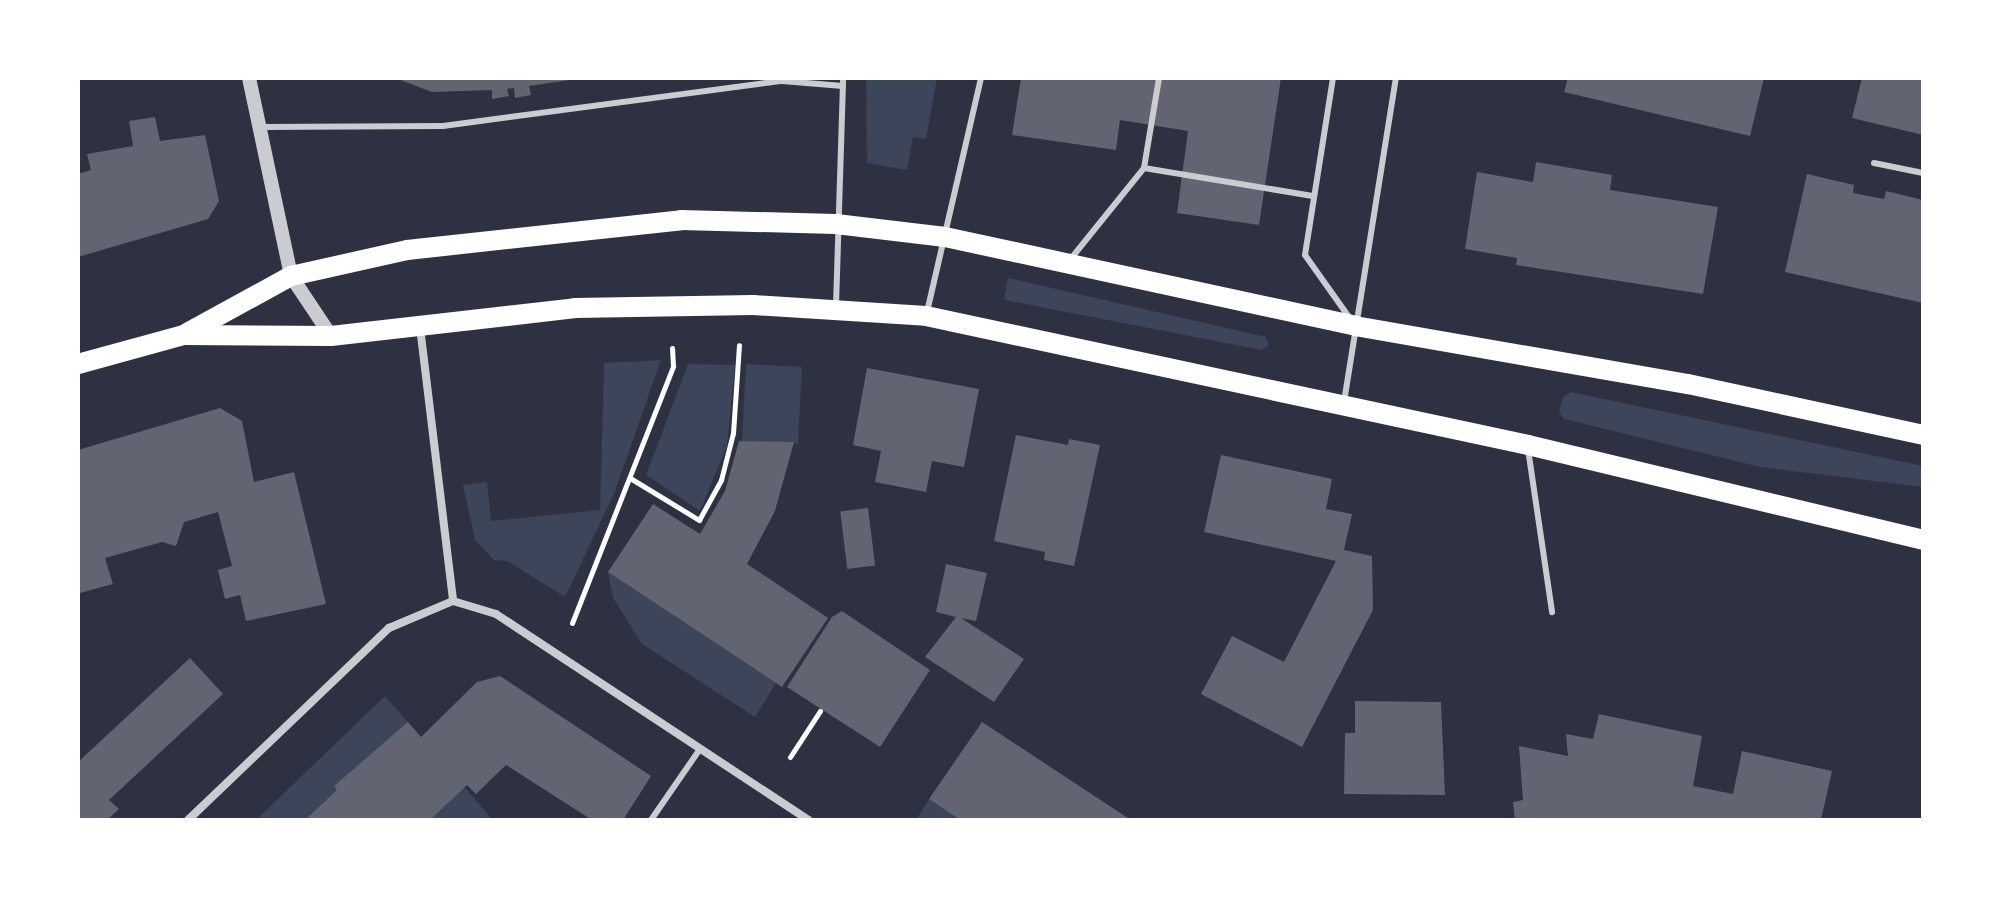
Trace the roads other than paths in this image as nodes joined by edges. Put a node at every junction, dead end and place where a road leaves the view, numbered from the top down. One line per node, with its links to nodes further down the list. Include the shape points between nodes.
1 (249, 78): 8 (street)
2 (843, 78): 7 (lane)
3 (981, 78): 14 (lane)
4 (1159, 78): 10 (lane)
5 (1333, 78): 12 (lane)
6 (1396, 78): 20 (lane)
7 (843, 86): 8 (lane, via 782,81 443,126); 13 (lane)
8 (258, 127): 16 (street)
9 (1874, 163): 11 (lane)
10 (1144, 168): 12 (lane); 15 (lane)
11 (1923, 173)
12 (1313, 196): 20 (lane, via 1305,255)
13 (836, 224): 14 (main road); 16 (main road, via 681,220 530,234 407,250); 17 (lane)
14 (945, 237): 15 (main road); 18 (lane)
15 (1067, 264): 20 (main road)
16 (291, 276): 21 (main road); 22 (street)
17 (836, 308): 18 (main road); 19 (main road, via 669,303)
18 (926, 316): 24 (main road)
19 (420, 322): 22 (main road); 28 (street)
20 (1355, 326): 24 (lane); 25 (main road, via 1688,384)
21 (184, 335): 22 (main road); 23 (main road)
22 (331, 336)
23 (78, 364)
24 (1344, 406): 26 (main road)
25 (1923, 435)
26 (1528, 445): 27 (main road); 29 (lane)
27 (1923, 540)
28 (453, 601): 30 (street, via 496,614); 31 (street, via 389,628)
29 (1552, 612)
30 (700, 749): 32 (lane); 33 (street)
31 (188, 820)
32 (651, 820)
33 (809, 820)

